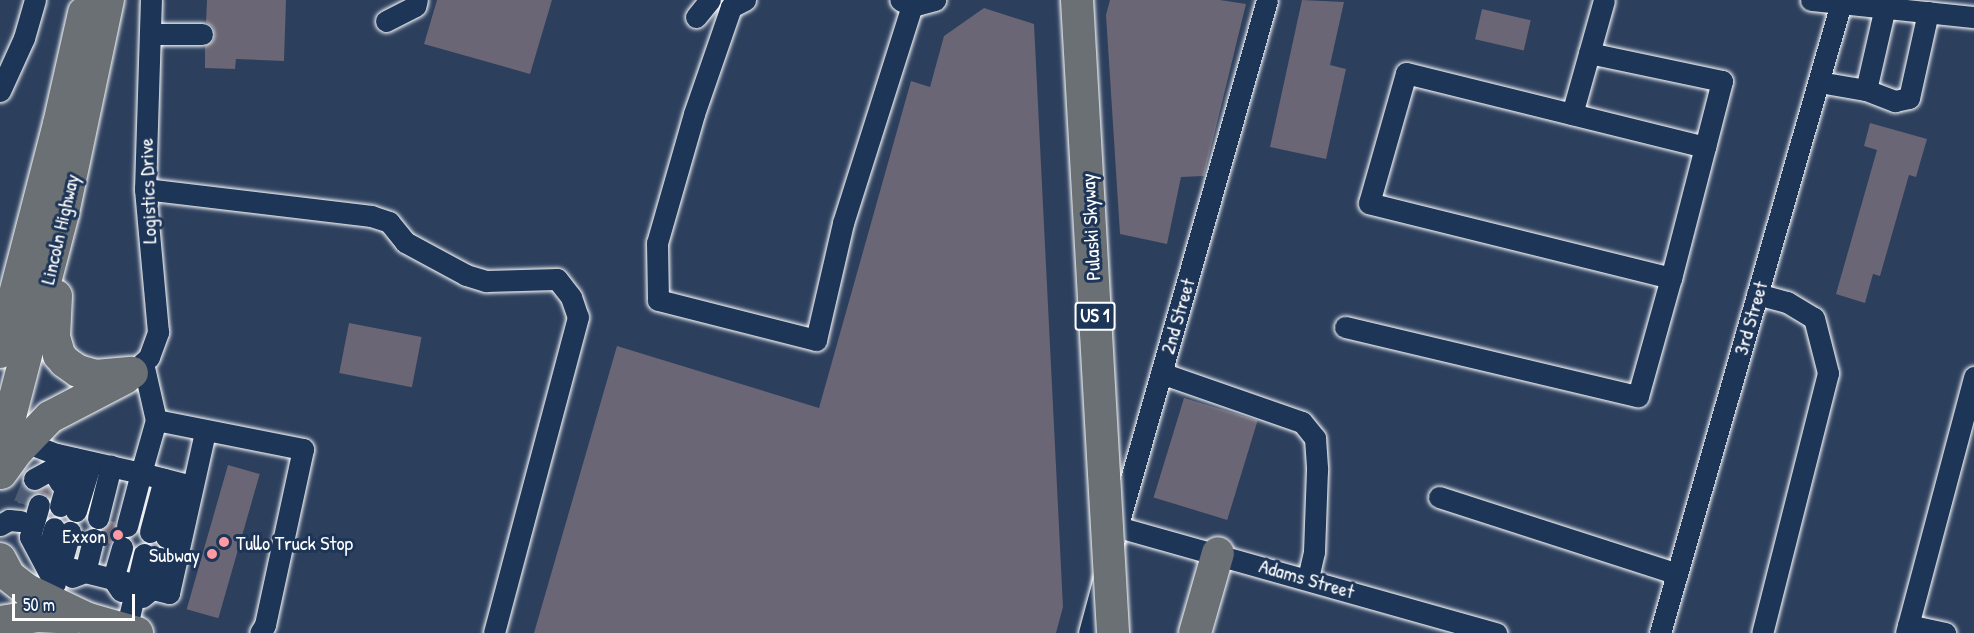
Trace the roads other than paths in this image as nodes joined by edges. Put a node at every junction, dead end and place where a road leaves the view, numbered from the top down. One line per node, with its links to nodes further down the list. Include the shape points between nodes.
1 (35, 0): 26 (street, via 24,38)
2 (87, 0): 30 (highway, Lincoln Highway)
3 (108, 0): 30 (highway, Lincoln Highway)
4 (151, 0): 21 (street, Logistics Drive)
5 (417, 0): 20 (street, via 415,6)
6 (710, 0): 19 (street)
7 (745, 0): 14 (street, via 730,8 694,114 657,243 658,300 816,340 843,223)
8 (935, 0): 14 (street)
9 (1060, 0): 70 (highway, Pulaski Skyway / US 1)
10 (1077, 0): 71 (highway, Pulaski Skyway / US 1, bridge)
11 (1267, 0): 37 (street, 2nd Street)
12 (1604, 0): 23 (street)
13 (1811, 0): 15 (street)
14 (906, 3)
15 (1840, 3): 16 (street); 24 (street, 3rd Street)
16 (1885, 7): 17 (street); 25 (street)
17 (1928, 12): 18 (street); 25 (street, via 1908,98 1895,101)
18 (1974, 16)
19 (696, 18)
20 (386, 21)
21 (150, 34): 22 (street); 29 (street, Logistics Drive)
22 (202, 34)
23 (1589, 53): 27 (street); 28 (street, via 1722,81)
24 (1819, 82): 25 (street); 33 (street, 3rd Street)
25 (1866, 90)
26 (0, 91)
27 (1572, 114): 28 (street); 32 (street, via 1406,73 1369,203)
28 (1706, 147): 32 (street)
29 (145, 189): 36 (street, Logistics Drive, via 159,323 157,341); 68 (street, via 371,216 389,222 405,242 466,275 486,281 557,279 571,297 578,317)
30 (51, 207): 31 (highway); 35 (highway, Lincoln Highway); 36 (highway, via 54,327 60,355 70,367 86,375 104,376); 41 (highway, Lincoln Highway)
31 (0, 271)
32 (1671, 278): 34 (street, via 1638,396)
33 (1757, 294): 59 (street, 3rd Street); 75 (street, via 1786,302 1814,318 1828,373)
34 (1346, 327)
35 (0, 352)
36 (138, 368): 39 (street); 41 (highway, via 106,390 62,409)
37 (1161, 373): 50 (street, 2nd Street); 62 (street, via 1302,422 1315,438 1314,552)
38 (1974, 377): 66 (street)
39 (156, 420): 40 (street); 43 (street)
40 (205, 432): 45 (street); 67 (street, via 303,449 265,625)
41 (12, 449): 42 (street); 44 (highway)
42 (66, 469): 43 (street); 47 (street); 48 (street)
43 (141, 473): 45 (street); 49 (street)
44 (0, 474)
45 (179, 483): 52 (street); 63 (street)
46 (1439, 497): 59 (street)
47 (38, 514): 60 (street)
48 (98, 518)
49 (127, 526)
50 (1118, 526): 55 (street, Adams Street); 69 (street, 2nd Street)
51 (62, 530): 60 (street)
52 (158, 534)
53 (93, 539): 58 (street)
54 (122, 547): 61 (street)
55 (1218, 553): 62 (street, Adams Street); 72 (highway)
56 (152, 556): 63 (street)
57 (0, 559): 60 (highway, via 17,584)
58 (85, 572): 60 (street); 61 (street)
59 (1677, 574): 74 (street, 3rd Street)
60 (51, 577): 64 (highway)
61 (113, 579): 63 (street)
62 (1308, 579): 73 (street, Adams Street)
63 (142, 606): 64 (highway)
64 (88, 619): 65 (highway, via 37,616)
65 (0, 622)
66 (1907, 629): 76 (street)
67 (260, 633)
68 (494, 633)
69 (1089, 633)
70 (1095, 633)
71 (1113, 633)
72 (1195, 633)
73 (1496, 633)
74 (1660, 633)
75 (1762, 633)
76 (1945, 633)

